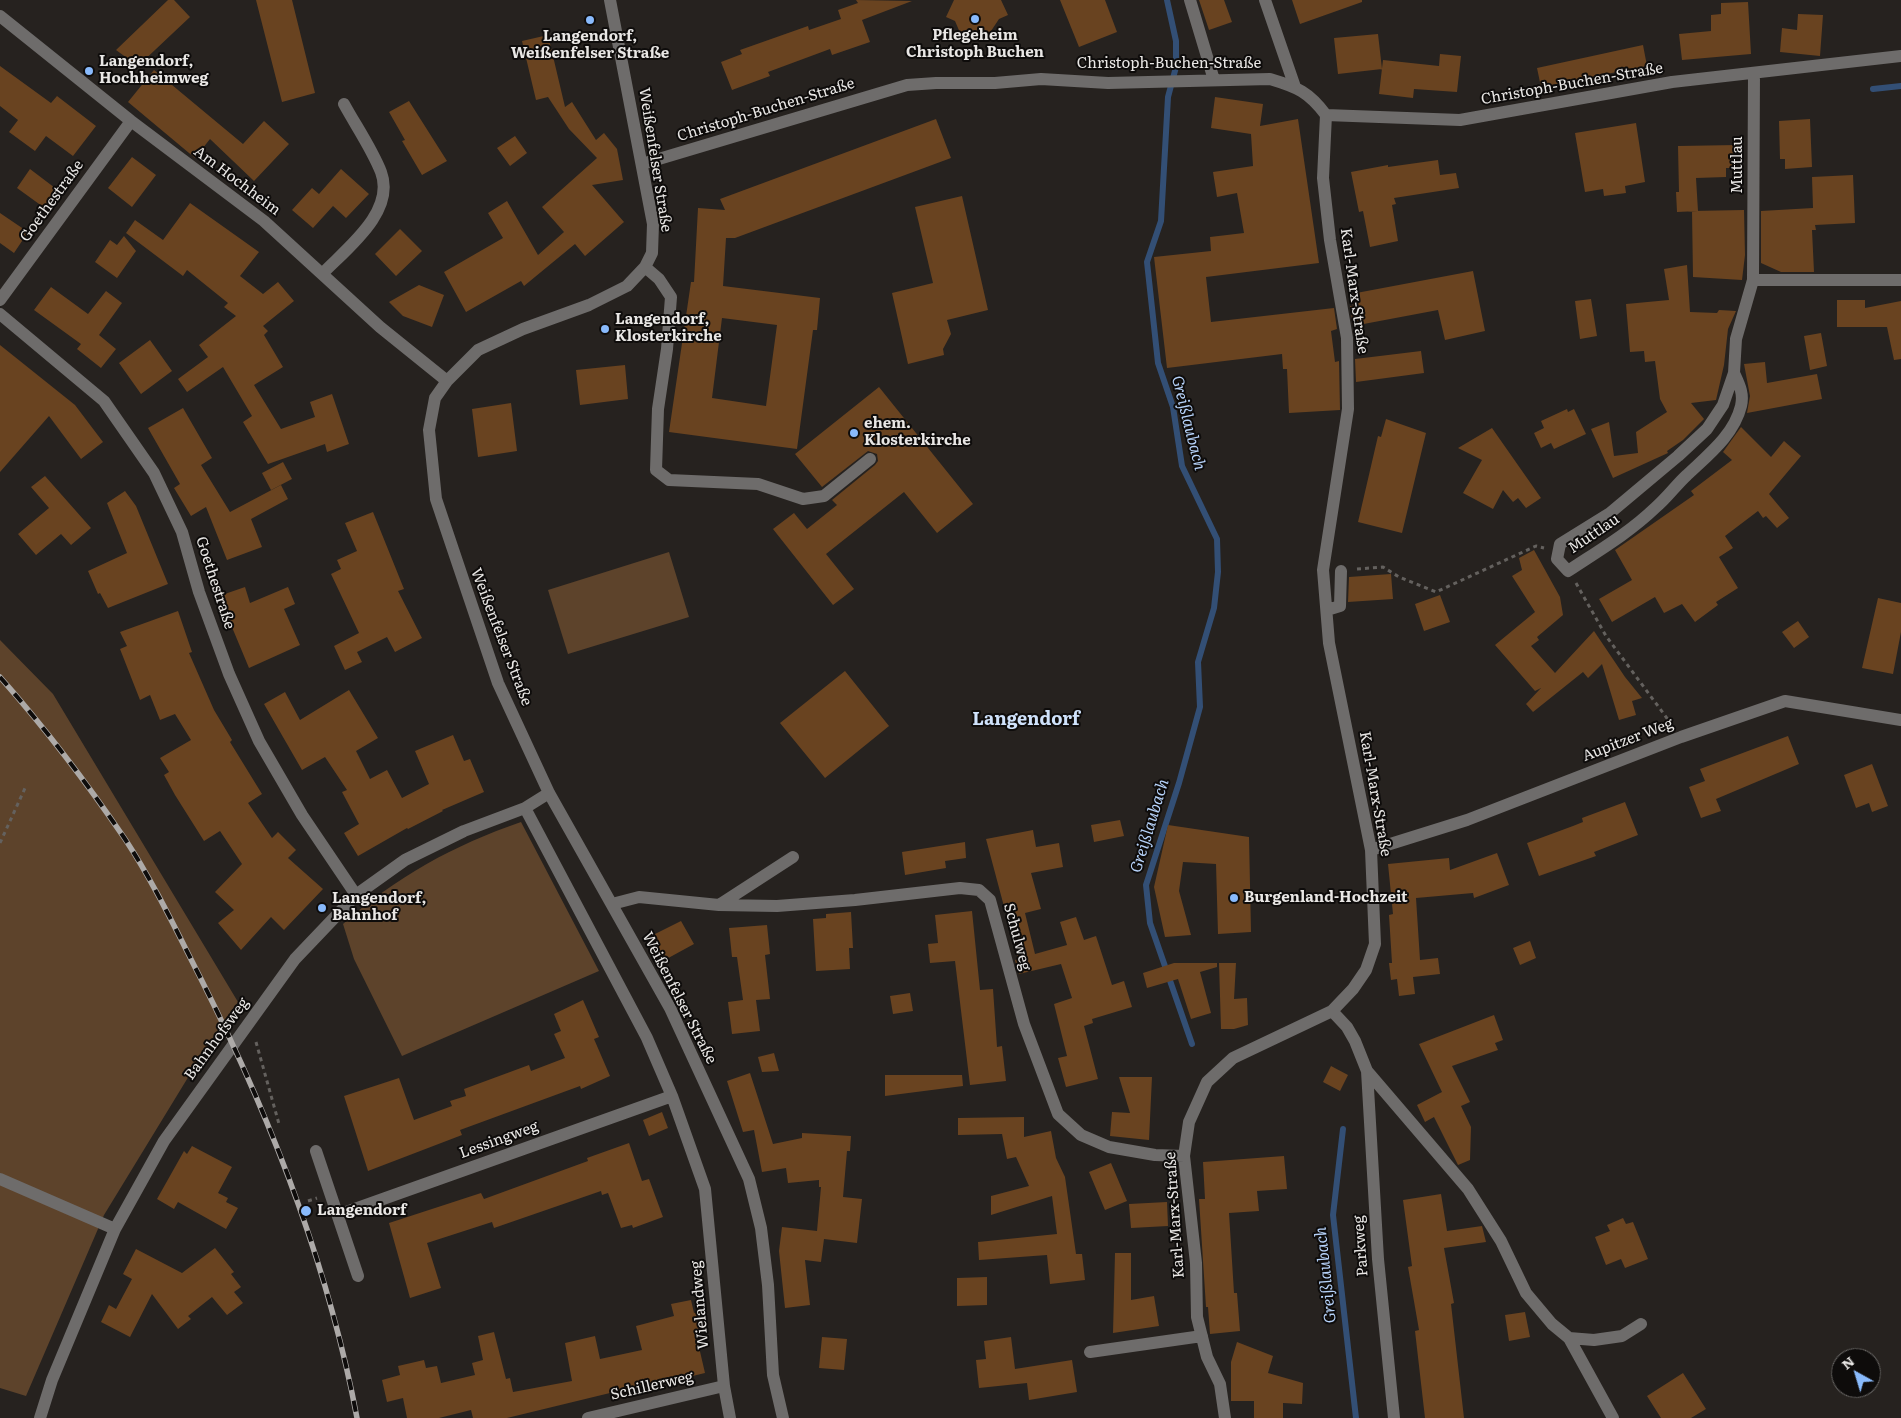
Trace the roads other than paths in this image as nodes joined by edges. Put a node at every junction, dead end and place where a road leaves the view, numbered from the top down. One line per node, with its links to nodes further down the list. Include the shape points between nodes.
1 (610, 0): 12 (street, Weißenfelser Straße)
2 (1190, 0): 7 (street, via 1206,44)
3 (1265, 0): 8 (street)
4 (0, 17): 11 (street, Am Hochheim)
5 (1901, 56): 6 (street, Christoph-Buchen-Straße)
6 (1754, 74): 10 (street, Christoph-Buchen-Straße, via 1672,82 1460,120); 15 (street, Muttlau)
7 (1214, 80): 8 (street, Christoph-Buchen-Straße, via 1270,79); 12 (street, Christoph-Buchen-Straße, via 1090,82 1041,79 995,84 907,85)
8 (1295, 86): 10 (street, Christoph-Buchen-Straße, via 1313,98)
9 (344, 104): 14 (street, via 382,173 383,191 379,210 367,227)
10 (1326, 115): 23 (street, Karl-Marx-Straße, via 1323,178 1347,338 1348,408 1323,570)
11 (131, 121): 14 (street, Am Hochheim, via 264,221); 17 (street, Goethestraße)
12 (642, 164): 13 (street, Weißenfelser Straße, via 653,224 652,253)
13 (645, 267): 20 (street, Weißenfelser Straße, via 627,286 589,305 523,329 478,350); 21 (street, via 659,279 671,297 658,409 656,470 670,480 758,484 803,499 824,496)
14 (322, 274): 20 (street, Am Hochheim, via 380,328)
15 (1753, 280): 16 (street); 19 (street, Muttlau, via 1736,339)
16 (1901, 280)
17 (0, 300)
18 (0, 314): 29 (street, Goethestraße, via 104,401 154,473 182,532 222,656 259,741 302,815)
19 (1734, 373): 19 (street, Muttlau, via 1742,390 1741,404 1728,433 1657,507 1568,571 1557,559 1557,551 1565,540 1610,513 1707,429 1724,405)
20 (446, 382): 25 (street, Weißenfelser Straße, via 435,398 429,430 436,499 498,683)
21 (870, 459)
22 (1341, 571): 23 (street, via 1340,606)
23 (1326, 610): 27 (street, Karl-Marx-Straße, via 1329,643)
24 (1901, 720): 27 (street, Aupitzer Weg, via 1785,701 1681,737 1467,820)
25 (549, 793): 26 (street, Bahnhofsweg); 30 (street, Weißenfelser Straße)
26 (525, 808): 29 (street, Bahnhofsweg, via 430,846); 34 (street, via 647,1038)
27 (1371, 850): 32 (street, Karl-Marx-Straße, via 1375,944 1366,970 1353,990)
28 (793, 857): 31 (street)
29 (356, 895): 39 (street, Bahnhofsweg, via 295,959 248,1022 164,1141)
30 (612, 904): 31 (street, Schulweg, via 639,897); 49 (street, Weißenfelser Straße, via 670,1008 749,1179 761,1228 773,1375)
31 (719, 905): 36 (street, Schulweg, via 777,906 960,888 979,890 990,900 1024,1024 1058,1114 1081,1135 1109,1147)
32 (1332, 1011): 33 (street, Parkweg, via 1351,1034); 36 (street, Karl-Marx-Straße, via 1234,1058 1207,1082 1189,1122)
33 (1367, 1071): 43 (street, Parkweg, via 1468,1189 1501,1241 1526,1293 1552,1324); 51 (street, Parkweg, via 1378,1259)
34 (672, 1096): 38 (street, Lessingweg); 45 (street, Wielandweg, via 706,1189)
35 (316, 1151): 38 (street)
36 (1184, 1156): 42 (street, Karl-Marx-Straße, via 1196,1263 1197,1317)
37 (0, 1179): 39 (street)
38 (338, 1215): 40 (street)
39 (115, 1229): 46 (street, Bahnhofsweg, via 52,1380)
40 (358, 1276)
41 (1641, 1324): 43 (street, via 1622,1336 1594,1340)
42 (1202, 1336): 44 (street); 50 (street, Karl-Marx-Straße, via 1207,1357 1220,1384)
43 (1569, 1338): 52 (street, Parkweg)
44 (1090, 1352)
45 (724, 1386): 47 (street, Schillerweg); 48 (street, Wielandweg)
46 (40, 1418)
47 (588, 1418)
48 (730, 1418)
49 (783, 1418)
50 (1226, 1418)
51 (1394, 1418)
52 (1613, 1418)

